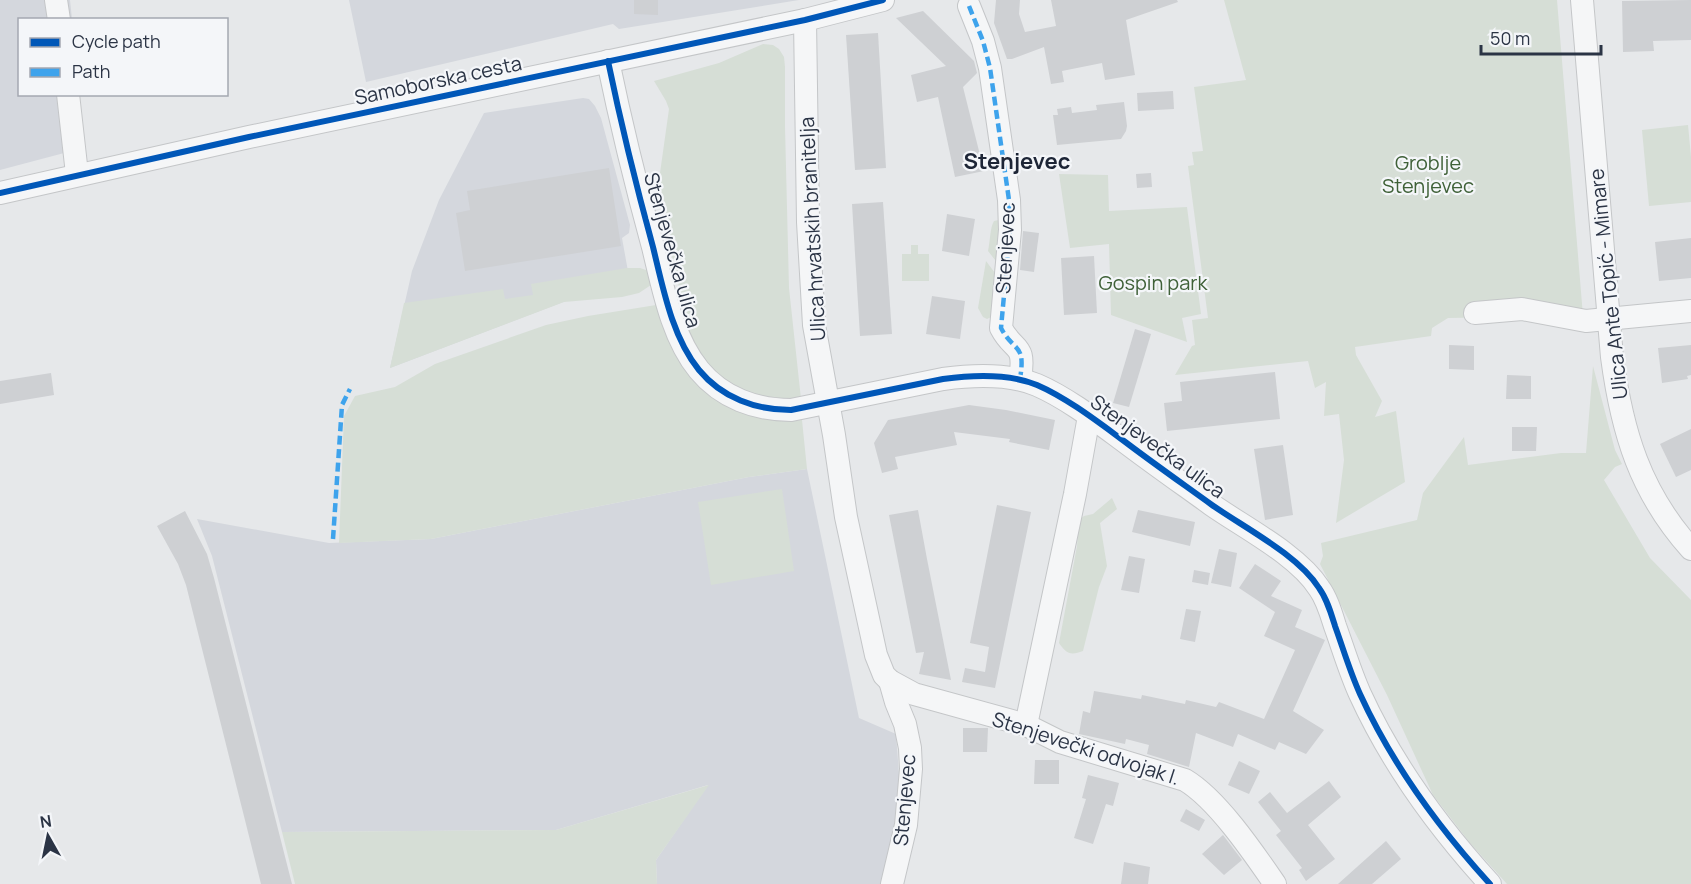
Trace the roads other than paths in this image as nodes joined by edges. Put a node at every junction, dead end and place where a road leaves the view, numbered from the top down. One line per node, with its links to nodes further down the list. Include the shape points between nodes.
1 (57, 0): 5 (street)
2 (883, 0): 6 (street, Samoborska cesta)
3 (1582, 0): 13 (street, Ulica Ante Topić - Mimare)
4 (969, 6): 14 (street, Stenjevec, via 984,42 1003,151 1010,230 1001,328 1021,353)
5 (59, 18)
6 (805, 20): 7 (street, Samoborska cesta); 15 (street, Ulica hrvatskih branitelja, via 813,313)
7 (608, 61): 9 (street, Samoborska cesta); 15 (street, Stenjevečka ulica, via 655,256 690,358 711,382 749,405 791,410)
8 (68, 96): 9 (street)
9 (78, 174): 10 (street, Samoborska cesta)
10 (0, 193)
11 (1691, 311): 13 (street)
12 (1475, 313): 13 (street, via 1522,309 1586,321)
13 (1609, 319): 17 (street, Ulica Ante Topić - Mimare, via 1619,404 1630,446 1647,487)
14 (1020, 380): 15 (street, Stenjevečka ulica, via 965,376); 16 (street, Stenjevečka ulica, via 1038,385)
15 (829, 402): 18 (street, Ulica hrvatskih branitelja, via 846,517 868,623 880,667)
16 (1089, 416): 19 (street, Stenjevečka ulica); 22 (street, Stenjevečka ulica, via 1288,556 1320,588 1357,686 1380,733 1422,802)
17 (1691, 549)
18 (890, 681): 19 (street, Stenjevečki odvojak I., via 922,697); 20 (street, Stenjevec, via 910,748 906,825)
19 (1026, 725): 21 (street, Stenjevečki odvojak I., via 1060,742 1197,787 1250,847)
20 (892, 884)
21 (1275, 884)
22 (1490, 884)

